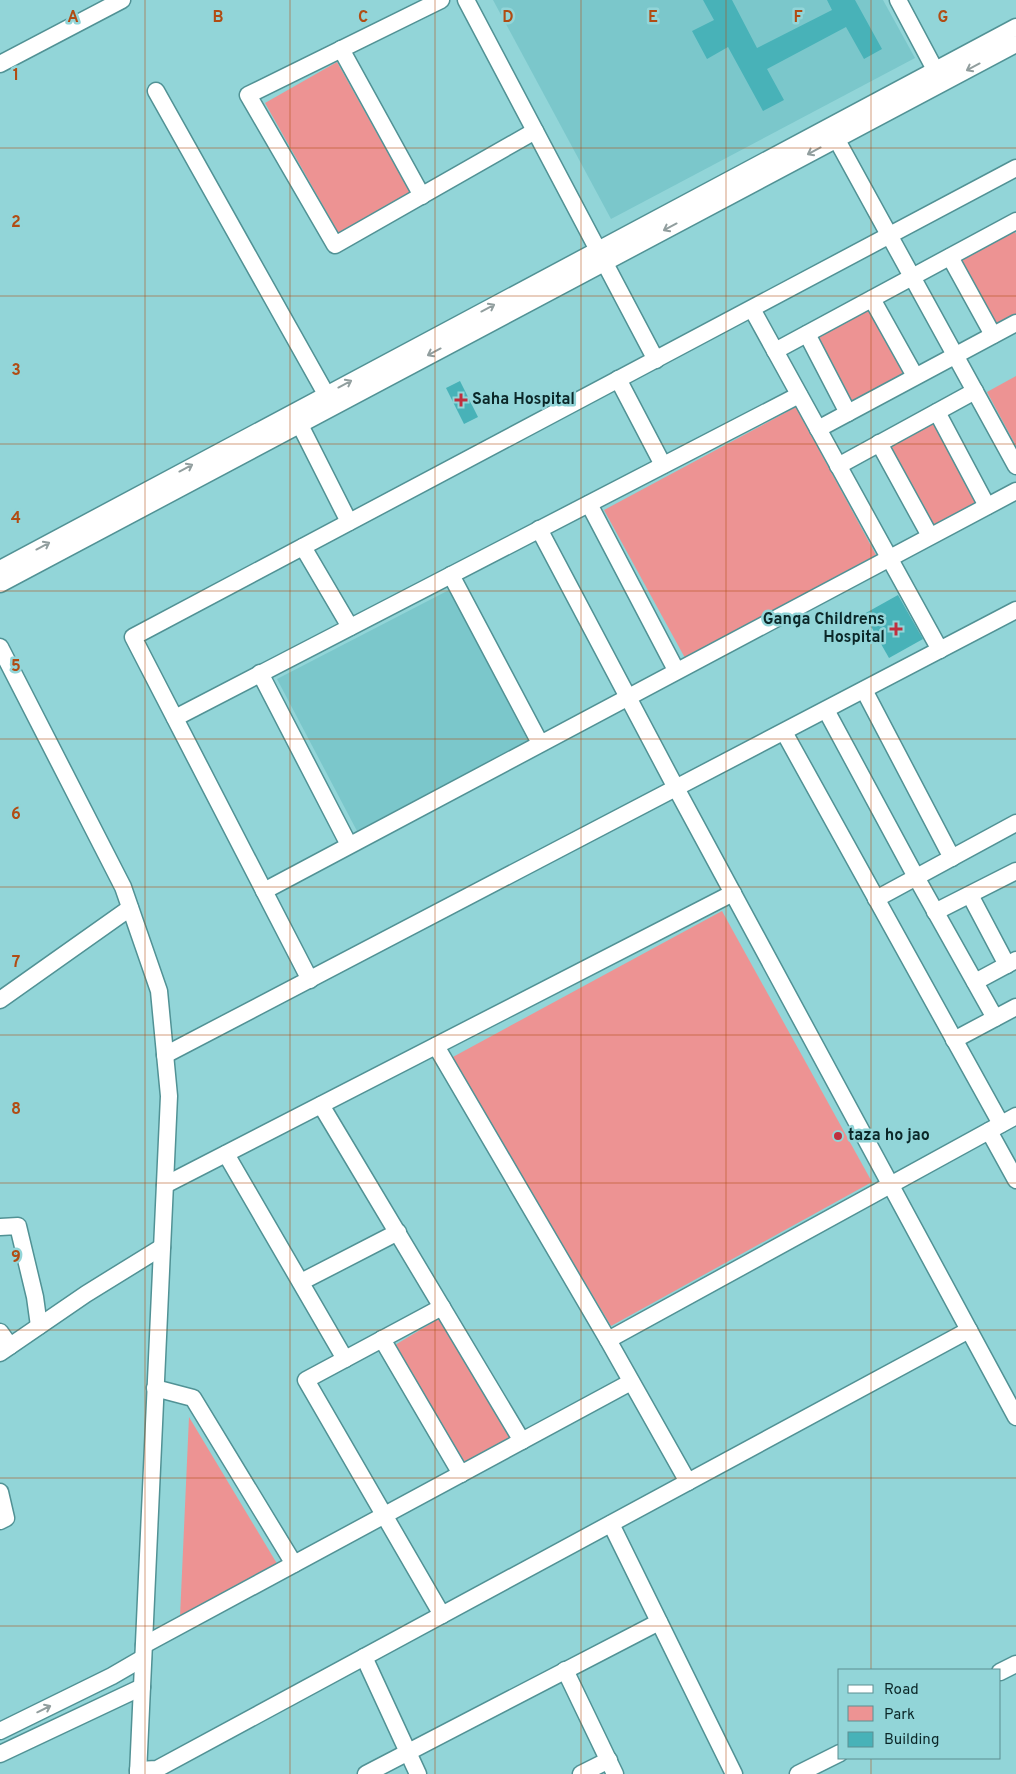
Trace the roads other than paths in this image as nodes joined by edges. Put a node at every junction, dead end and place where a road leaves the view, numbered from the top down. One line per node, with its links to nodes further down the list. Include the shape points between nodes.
1 (122, 0): 8 (street)
2 (441, 0): 7 (street)
3 (466, 0): 11 (street)
4 (898, 0): 9 (street)
5 (1016, 27): 9 (street)
6 (1016, 44): 9 (street, one-way to 9)
7 (341, 49): 14 (street); 14 (street, via 248,95 335,245)
8 (0, 64)
9 (939, 76): 12 (street)
10 (156, 91): 31 (street)
11 (535, 131): 14 (street); 17 (street)
12 (833, 133): 16 (street); 17 (street)
13 (1016, 168): 16 (street)
14 (422, 196)
15 (1016, 221): 18 (street)
16 (889, 235): 19 (street); 21 (street)
17 (602, 256): 27 (street); 31 (street, one-way to 17); 35 (street, one-way to 35)
18 (950, 257): 19 (street); 24 (street)
19 (913, 278): 20 (street); 26 (street)
20 (872, 299): 23 (street); 28 (street)
21 (752, 309): 25 (street); 27 (street)
22 (1016, 323): 24 (street)
23 (807, 334): 25 (street); 34 (street)
24 (993, 335): 26 (street)
25 (775, 351): 32 (street)
26 (955, 355): 28 (street); 30 (street)
27 (656, 360): 29 (street)
28 (916, 376): 34 (street)
29 (618, 379): 38 (street); 44 (street)
30 (975, 391): 33 (street); 40 (street)
31 (326, 394): 35 (street)
32 (799, 395): 36 (street); 38 (street)
33 (937, 412): 37 (street); 43 (street)
34 (848, 413): 36 (street)
35 (296, 417): 44 (street); 49 (street, one-way to 35); 51 (street)
36 (818, 429): 39 (street)
37 (879, 443): 39 (street); 46 (street)
38 (663, 465): 42 (street)
39 (838, 466): 48 (street)
40 (1016, 466)
41 (1016, 491): 43 (street)
42 (588, 504): 45 (street); 56 (street)
43 (988, 506): 46 (street)
44 (349, 522): 47 (street)
45 (539, 529): 50 (street); 59 (street)
46 (930, 536): 48 (street)
47 (303, 547): 53 (street); 61 (street, via 133,637)
48 (889, 558): 55 (street); 56 (street)
49 (0, 569)
50 (451, 575): 53 (street); 63 (street)
51 (0, 584)
52 (1016, 610): 55 (street)
53 (350, 627): 57 (street)
54 (0, 647): 74 (street, via 123,887)
55 (940, 650): 58 (street)
56 (676, 670): 59 (street)
57 (260, 674): 61 (street); 66 (street)
58 (864, 690): 60 (street); 67 (street)
59 (627, 696): 63 (street); 64 (street)
60 (826, 710): 62 (street); 69 (street)
61 (174, 718): 70 (street)
62 (784, 732): 64 (street); 73 (street)
63 (540, 743): 66 (street)
64 (676, 788): 71 (street); 77 (street)
65 (1016, 823): 67 (street)
66 (349, 845): 70 (street)
67 (952, 858): 69 (street)
68 (1016, 871): 72 (street)
69 (916, 877): 73 (street); 75 (street)
70 (264, 891): 77 (street)
71 (733, 893): 83 (street); 91 (street)
72 (970, 895): 75 (street); 76 (street)
73 (876, 899): 82 (street)
74 (130, 908): 79 (street); 84 (street, via 159,991)
75 (935, 912): 78 (street)
76 (1012, 962): 78 (street)
77 (310, 980): 84 (street)
78 (974, 982): 81 (street)
79 (0, 1000)
80 (1016, 1007): 81 (street)
81 (995, 1018): 82 (street)
82 (954, 1040): 87 (street)
83 (436, 1046): 85 (street); 101 (street)
84 (165, 1055): 90 (street, via 169,1096)
85 (321, 1105): 88 (street); 93 (street)
86 (1016, 1116): 87 (street)
87 (995, 1128): 89 (street); 91 (street)
88 (226, 1154): 90 (street); 95 (street)
89 (1016, 1180)
90 (164, 1185): 94 (street)
91 (890, 1185): 98 (street); 101 (street)
92 (0, 1227): 97 (street, via 18,1226)
93 (398, 1232): 95 (street); 96 (street)
94 (162, 1247): 97 (street); 105 (street)
95 (301, 1282): 103 (street)
96 (442, 1306): 100 (street); 107 (street)
97 (39, 1326): 102 (street)
98 (969, 1330): 106 (street); 109 (street)
99 (0, 1332): 102 (street)
100 (382, 1339): 103 (street); 108 (street)
101 (608, 1340): 104 (street)
102 (5, 1349)
103 (345, 1359): 111 (street, via 306,1380)
104 (631, 1382): 107 (street); 109 (street)
105 (155, 1388): 114 (street, via 193,1398); 117 (street)
106 (1016, 1416)
107 (522, 1441): 108 (street)
108 (461, 1474): 111 (street)
109 (688, 1482): 113 (street)
110 (0, 1492): 112 (street, via 6,1518)
111 (384, 1515): 114 (street); 115 (street)
112 (0, 1521)
113 (611, 1524): 115 (street); 116 (street)
114 (294, 1564): 117 (street)
115 (442, 1615): 118 (street)
116 (659, 1622): 120 (street); 132 (street)
117 (143, 1652): 122 (street); 123 (street, one-way to 117, via 112,1676)
118 (364, 1658): 124 (street); 128 (street, via 157,1769)
119 (1016, 1664): 121 (street)
120 (565, 1670): 124 (street); 127 (street)
121 (1001, 1672)
122 (142, 1687): 125 (street); 128 (street)
123 (0, 1731)
124 (408, 1752): 129 (street); 130 (street)
125 (0, 1754)
126 (838, 1754): 133 (street)
127 (612, 1767): 131 (street)
128 (138, 1772)
129 (366, 1774)
130 (418, 1774)
131 (581, 1774)
132 (734, 1774)
133 (798, 1774)

